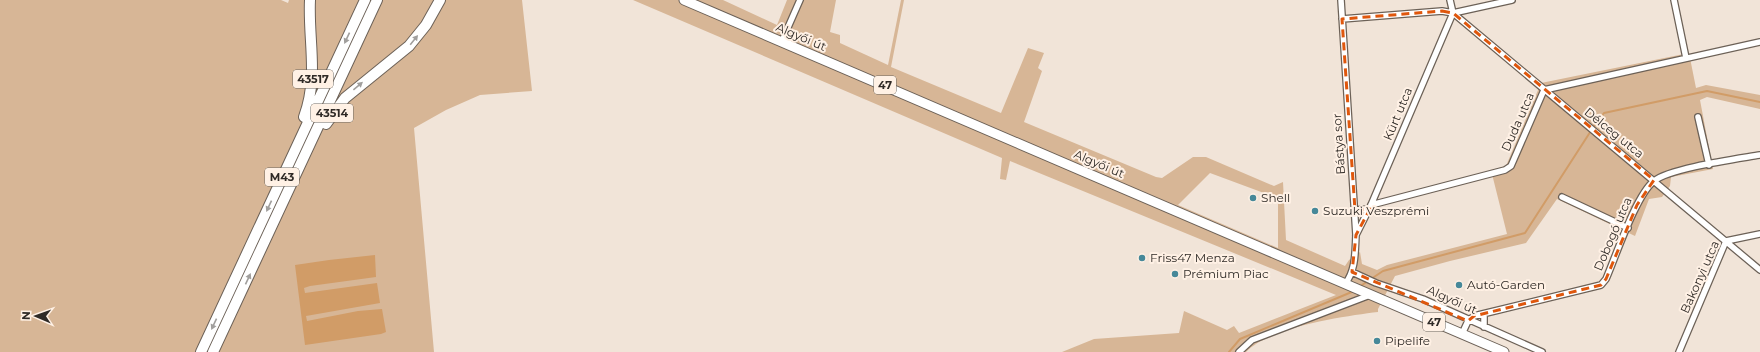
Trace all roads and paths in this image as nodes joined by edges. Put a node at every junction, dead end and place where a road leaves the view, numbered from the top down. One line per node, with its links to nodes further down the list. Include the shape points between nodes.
1 (310, 0): 18 (highway, 43517, via 312,87)
2 (364, 0): 18 (highway, M43, one-way to 18)
3 (377, 0): 21 (highway, M43)
4 (440, 0): 21 (highway, 43514, one-way to 4, via 334,111 357,87 408,46 426,25)
5 (684, 0): 13 (main road, Algyői út / 47)
6 (800, 0): 13 (street)
7 (1341, 0): 12 (street, Bástya sor)
8 (1450, 0): 11 (street)
9 (1512, 0): 11 (street)
10 (1674, 0): 15 (street)
11 (1453, 13): 12 (street, via 1442,11); 16 (street, Délceg utca); 24 (street, Kürt utca)
12 (1342, 19): 25 (street, Bástya sor)
13 (782, 41): 32 (main road, Algyői út / 47)
14 (1760, 42): 15 (street, Duda utca)
15 (1686, 58): 16 (street, Duda utca)
16 (1544, 90): 22 (street, Délceg utca); 24 (street, Duda utca, via 1511,166 1505,170)
17 (1698, 117): 20 (street)
18 (292, 155): 38 (highway, M43, one-way to 38)
19 (1760, 155): 20 (street)
20 (1709, 165): 22 (street, via 1682,170)
21 (296, 175): 39 (highway, M43, one-way to 21)
22 (1654, 180): 26 (street, Dobogó utca, via 1645,190); 29 (street, Délceg utca)
23 (1562, 197): 26 (street)
24 (1370, 207): 25 (street, Duda utca); 28 (street, Kürt utca)
25 (1355, 210): 28 (street, Bástya sor)
26 (1628, 228): 34 (street, Dobogó utca, via 1601,285)
27 (1760, 234): 29 (street, Bakonyi utca)
28 (1356, 235): 31 (street, Bástya sor)
29 (1726, 241): 30 (street, Délceg utca); 43 (street, Bakonyi utca)
30 (1760, 270)
31 (1352, 272): 32 (street, Bástya sor); 35 (street, Algyői út, via 1423,299)
32 (1346, 284): 33 (main road, Algyői út / 47)
33 (1367, 293): 37 (main road, Algyői út / 47); 40 (street, via 1252,340)
34 (1484, 314): 35 (street, Dobogó utca, via 1474,316); 36 (street)
35 (1468, 321): 36 (street, Algyői út); 37 (street)
36 (1484, 327): 42 (street, Algyői út)
37 (1462, 334): 41 (main road, Algyői út / 47)
38 (201, 352)
39 (214, 352)
40 (1239, 352)
41 (1504, 352)
42 (1542, 352)
43 (1679, 352)

